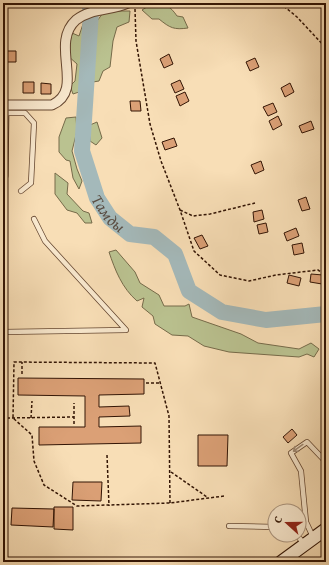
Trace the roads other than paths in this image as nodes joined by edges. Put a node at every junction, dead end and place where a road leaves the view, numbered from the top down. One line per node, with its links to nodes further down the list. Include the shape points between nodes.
1 (132, 5): 2 (street, via 91,12 77,20 69,29 65,47 68,78 62,99 58,103)
2 (4, 108): 3 (street); 4 (lane, via 25,113 34,123 31,183)
3 (3, 176)
4 (21, 191)
5 (34, 219): 6 (lane, via 45,241 126,330)
6 (3, 332)
7 (326, 462): 12 (lane, one-way to 12, via 306,442 291,453 301,471)
8 (229, 526): 9 (lane)
9 (267, 527)
10 (326, 529): 12 (main road)
11 (307, 540): 12 (lane)
12 (310, 542): 13 (main road)
13 (281, 562)

